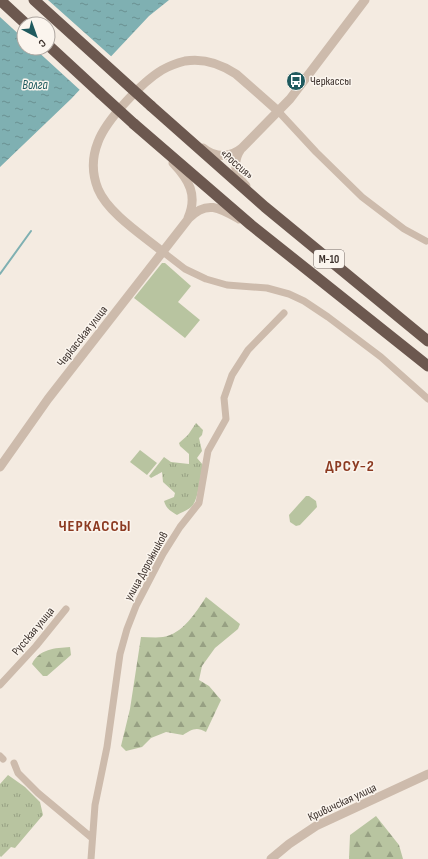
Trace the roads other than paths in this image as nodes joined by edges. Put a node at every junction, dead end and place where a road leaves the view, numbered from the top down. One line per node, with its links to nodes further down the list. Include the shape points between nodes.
1 (0, 0): 4 (highway)
2 (34, 0): 7 (highway, «Россия» / М-10, bridge)
3 (365, 0): 6 (street, via 290,99)
4 (17, 16)
5 (56, 52): 8 (highway, М-10, bridge)
6 (278, 111): 9 (street); 13 (street, via 362,197 404,229); 14 (street, via 230,70 192,60 162,70 117,112 95,149 93,167 96,185 110,208)
7 (166, 119): 9 (street, via 213,154 221,156); 10 (highway, «Россия» / М-10)
8 (148, 137): 11 (street, Черкасская улица, via 190,185 192,204); 12 (highway, М-10)
9 (242, 148): 10 (street, via 236,162 238,176)
10 (265, 207): 16 (highway, «Россия» / М-10)
11 (186, 223): 12 (street, Черкасская улица, via 198,211 214,207); 14 (street, Черкасская улица)
12 (251, 225): 17 (highway, М-10)
13 (426, 241)
14 (163, 252): 18 (street, via 186,269 206,279 228,285 259,286 304,301 381,357); 19 (street, Черкасская улица, via 48,399)
15 (284, 313): 24 (street, улица Дорожников, via 248,350 232,375 224,398 226,419 208,451 199,503 163,554 136,606 127,630 120,654)
16 (428, 341)
17 (428, 366)
18 (428, 399)
19 (0, 467)
20 (66, 609): 21 (street, Русская улица)
21 (0, 685)
22 (14, 764): 24 (street, via 18,773 38,793)
23 (428, 774): 26 (street, Кривичская улица, via 316,826)
24 (92, 838): 25 (street, улица Дорожников)
25 (91, 859)
26 (271, 859)

